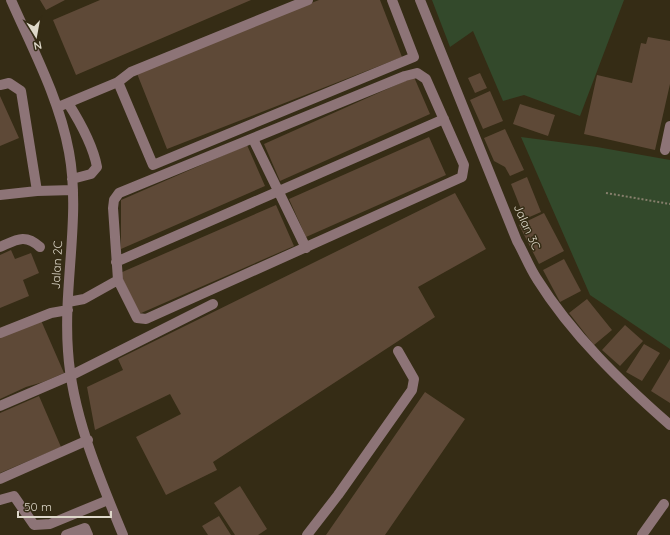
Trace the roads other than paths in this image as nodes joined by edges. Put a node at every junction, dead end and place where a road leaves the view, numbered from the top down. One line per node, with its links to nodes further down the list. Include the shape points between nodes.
1 (11, 0): 8 (street, Jalan 2C)
2 (308, 0): 5 (street, via 130,72)
3 (392, 0): 5 (street, via 414,57 153,164)
4 (420, 0): 29 (street, Jalan 3C, via 517,241 536,278 591,349 641,400)
5 (118, 82): 7 (street)
6 (0, 85): 15 (street, via 9,83 21,91)
7 (68, 103): 8 (street); 13 (street, via 81,125 97,167 92,174)
8 (58, 107): 13 (street, Jalan 2C, via 69,152)
9 (444, 119): 11 (street, via 426,79 417,74 405,76); 16 (street); 20 (street, via 464,165 462,177)
10 (670, 126): 12 (street)
11 (252, 138): 16 (street); 21 (street, via 119,193 114,200 113,208)
12 (664, 150)
13 (72, 180): 14 (street, Jalan 2C)
14 (73, 190): 15 (street); 24 (street, Jalan 2C)
15 (37, 191): 17 (street)
16 (278, 191): 20 (street); 21 (street)
17 (0, 194)
18 (0, 247): 19 (street, via 26,238)
19 (40, 247)
20 (306, 248): 22 (street, via 146,319 137,318)
21 (116, 262): 22 (street)
22 (118, 280): 24 (street)
23 (213, 304): 27 (street)
24 (68, 306): 25 (street); 27 (street, Jalan 2C, via 68,351)
25 (0, 333)
26 (398, 351): 38 (street, via 414,379 412,390)
27 (72, 375): 28 (street); 30 (street, Jalan 2C, via 80,418)
28 (0, 406)
29 (670, 425)
30 (88, 440): 31 (street); 33 (street, Jalan 2C)
31 (0, 479)
32 (0, 500): 33 (street, via 14,496 34,526 50,524)
33 (108, 500): 37 (street, Jalan 2C)
34 (664, 504): 39 (street)
35 (66, 535): 36 (street, via 84,528)
36 (88, 535)
37 (123, 535)
38 (307, 535)
39 (642, 535)

